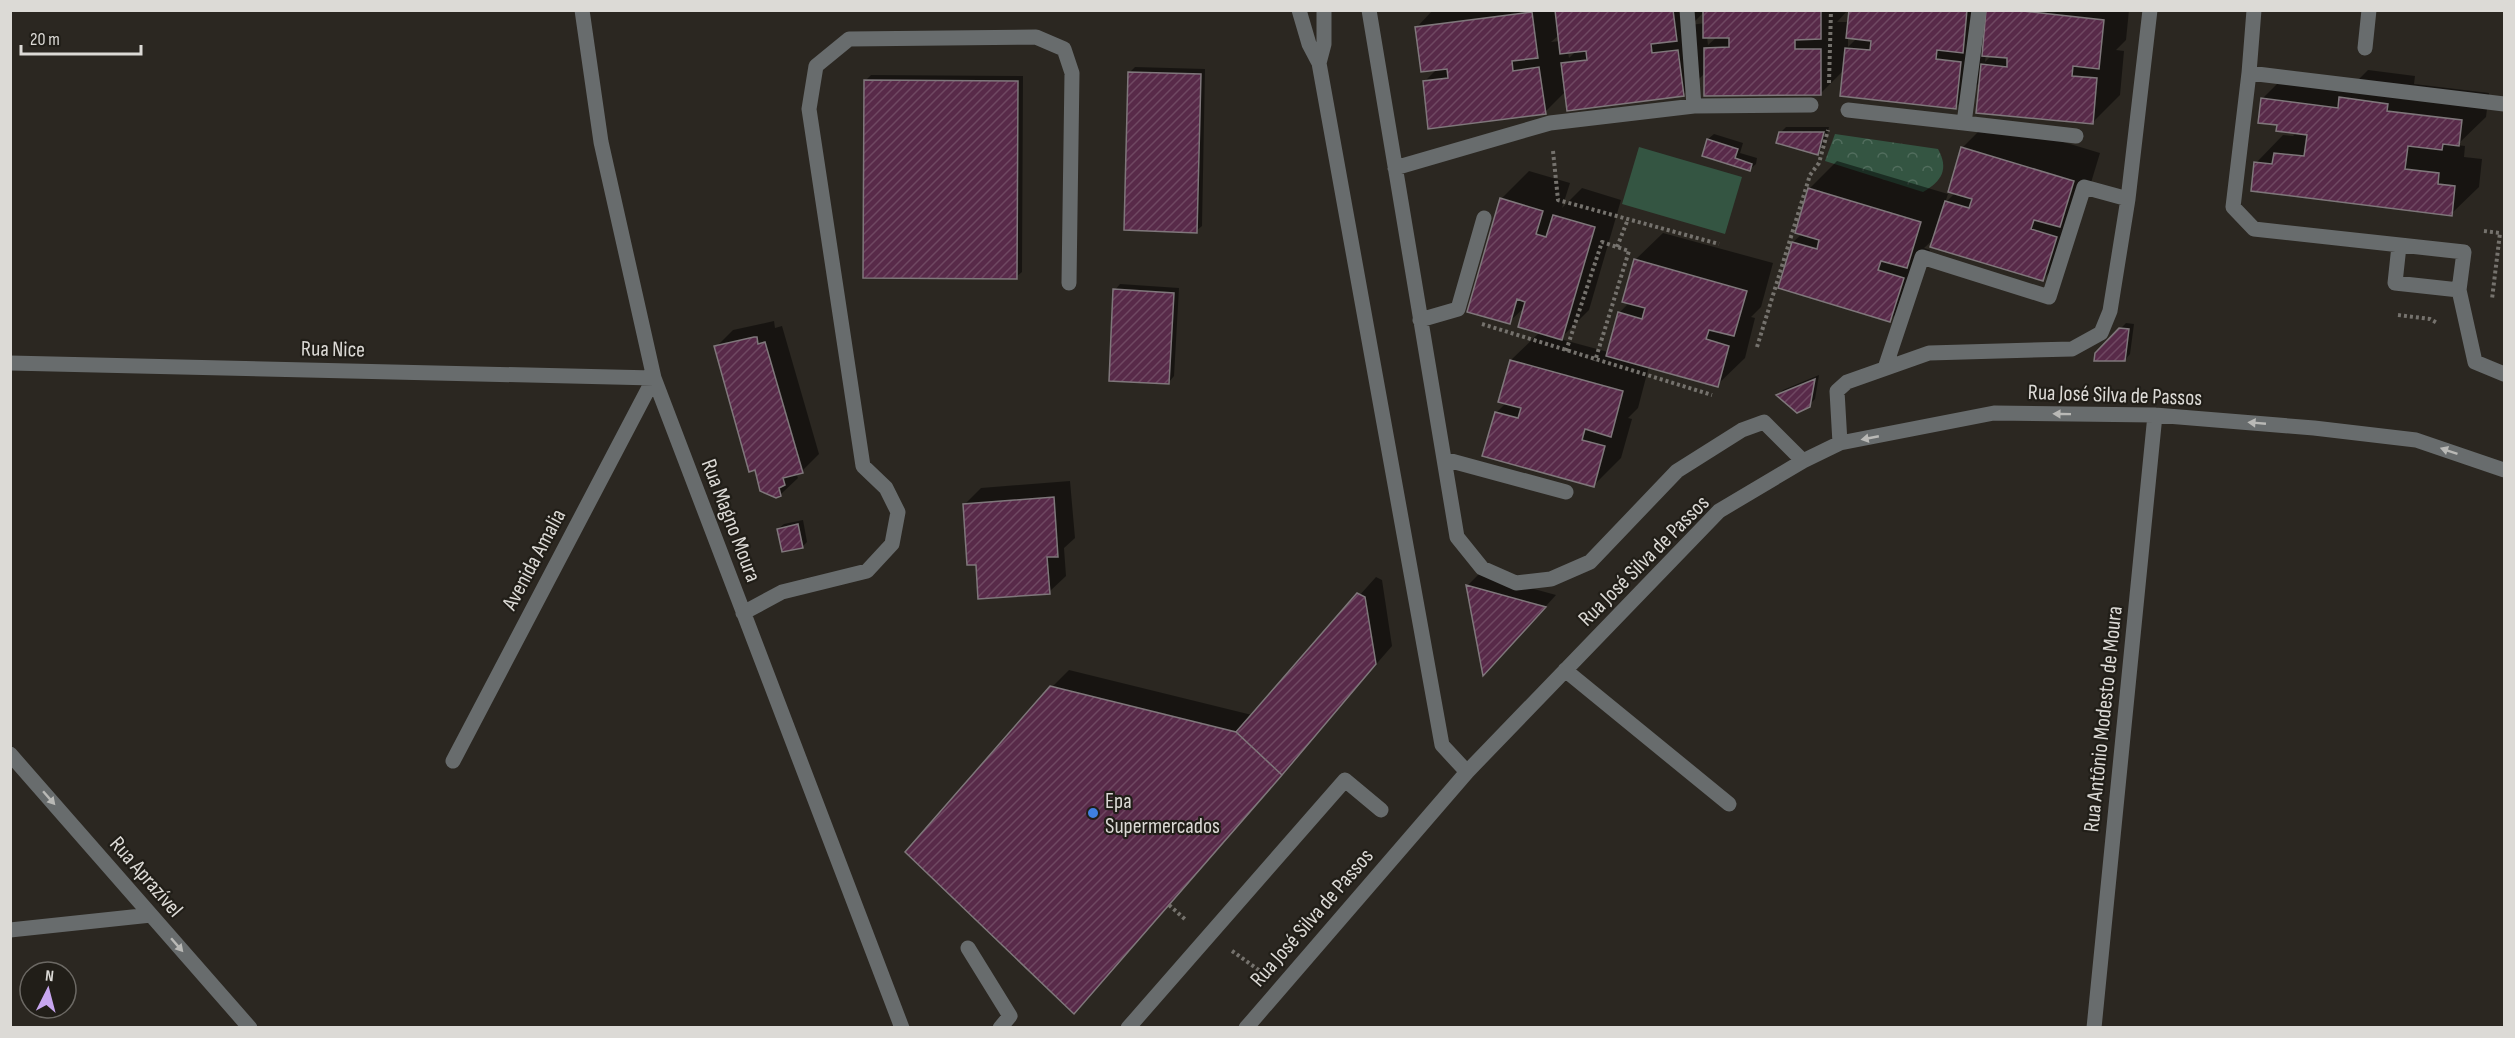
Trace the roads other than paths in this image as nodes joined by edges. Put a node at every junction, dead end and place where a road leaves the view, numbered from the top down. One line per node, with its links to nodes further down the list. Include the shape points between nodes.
1 (582, 10): 29 (street, Rua Magno Moura, via 601,142)
2 (1299, 10): 11 (street, via 1309,45)
3 (1324, 10): 11 (street, via 1324,44)
4 (1369, 10): 19 (street)
5 (1688, 10): 15 (street)
6 (1979, 10): 17 (street)
7 (2150, 10): 20 (street)
8 (2254, 10): 12 (street)
9 (2369, 10): 10 (street)
10 (2365, 48)
11 (1319, 63): 40 (street, via 1442,745)
12 (2248, 73): 13 (street); 22 (street, via 2233,207 2254,229)
13 (2505, 104)
14 (1811, 105): 15 (street)
15 (1694, 106): 19 (street, via 1550,123)
16 (1848, 110): 17 (street)
17 (1964, 123): 18 (street)
18 (2076, 136)
19 (1395, 168): 25 (street)
20 (2128, 199): 27 (street, via 2110,311 2101,333 2072,349 1929,353); 27 (street, via 2084,187 2049,297 1922,257)
21 (1484, 218): 25 (street, via 1458,309)
22 (2399, 246): 24 (street, via 2395,284); 24 (street, via 2464,252)
23 (1069, 283): 36 (street, via 1072,73 1064,49 1035,37 849,39 816,66 809,109 863,465 886,488 898,512 892,544 867,571 782,592)
24 (2459, 290): 28 (street, via 2475,362)
25 (1420, 320): 32 (street)
26 (10, 363): 29 (street, Rua Nice)
27 (1885, 368): 31 (street, via 1847,382 1837,391)
28 (2505, 374)
29 (654, 378): 36 (street, Rua Magno Moura); 39 (street, Avenida Amalia)
30 (2155, 415): 31 (street, Rua José Silva de Passos, one-way to 31, via 1994,413); 34 (street, Rua José Silva de Passos, one-way to 30, via 2416,440); 51 (street, Rua Antônio Modesto de Moura)
31 (1840, 443): 33 (street, Rua José Silva de Passos)
32 (1444, 459): 33 (street, via 1457,537 1482,567 1516,582 1551,579 1590,562 1677,471 1742,430 1764,422); 35 (street)
33 (1803, 461): 37 (street, Rua José Silva de Passos, via 1719,511)
34 (2505, 470)
35 (1566, 492)
36 (742, 613): 47 (street, Rua Magno Moura)
37 (1565, 670): 40 (street, Rua José Silva de Passos); 41 (street)
38 (10, 754): 43 (street, Rua Aprazível, one-way to 43)
39 (453, 761)
40 (1467, 772): 50 (street, Rua José Silva de Passos)
41 (1729, 804)
42 (1381, 810): 49 (street, via 1345,780)
43 (151, 915): 44 (street); 46 (street, Rua Aprazível, one-way to 46)
44 (10, 930)
45 (968, 948): 48 (street, via 1010,1016)
46 (250, 1028)
47 (902, 1028)
48 (1000, 1028)
49 (1128, 1028)
50 (1246, 1028)
51 (2094, 1028)

